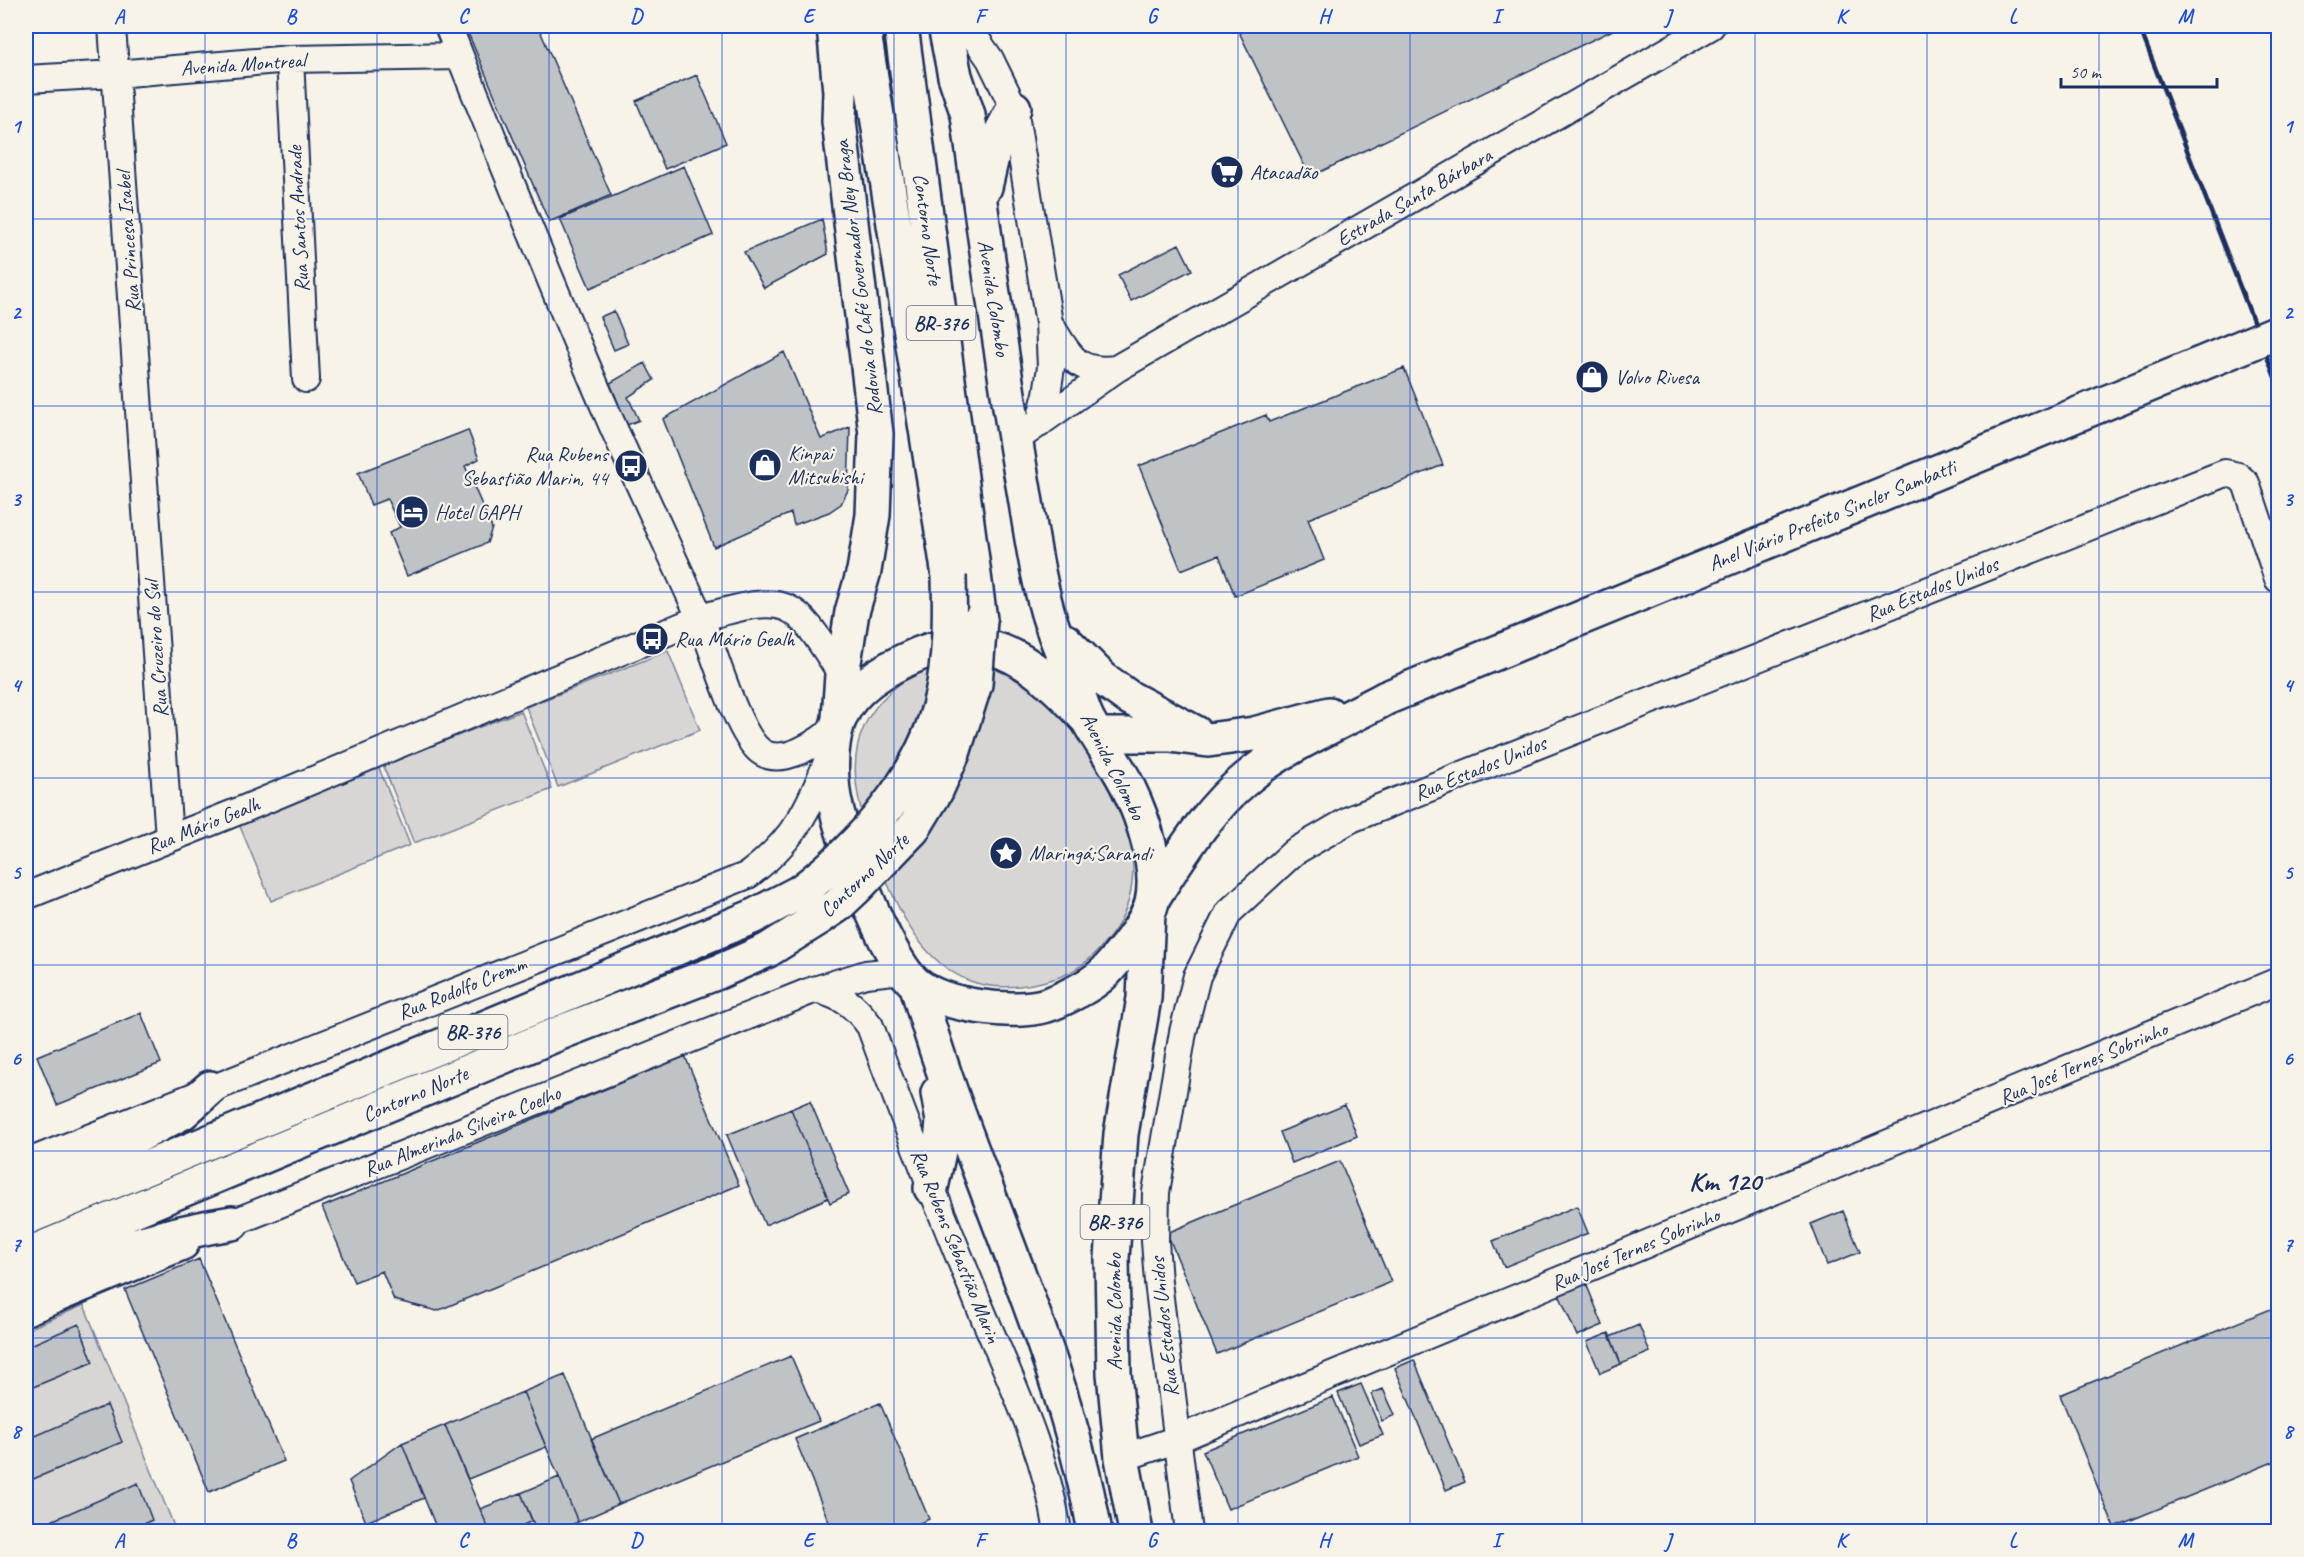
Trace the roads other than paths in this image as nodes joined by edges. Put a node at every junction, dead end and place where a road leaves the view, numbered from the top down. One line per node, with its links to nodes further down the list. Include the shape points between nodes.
1 (112, 26): 12 (street, Rua Princesa Isabel)
2 (448, 26): 10 (street)
3 (820, 26): 16 (street, via 829,90)
4 (834, 26): 16 (main road, Rodovia do Café Governador Ney Braga)
5 (863, 26): 43 (main road, Contorno Norte / BR-376, bridge, via 949,576 950,632 941,700 922,751 890,804 844,856 800,892 753,917)
6 (901, 26): 45 (main road, Contorno Norte / BR-376, bridge, via 980,620 975,684 953,753 913,829 838,905 768,950)
7 (945, 26): 15 (main road, Avenida Colombo)
8 (965, 26): 14 (street, via 990,59); 15 (street, via 970,75)
9 (1711, 26): 20 (street, Estrada Santa Bárbara)
10 (460, 56): 11 (street, Avenida Montreal); 25 (street, via 552,284)
11 (290, 59): 12 (street, Avenida Montreal); 21 (street, Rua Santos Andrade)
12 (116, 74): 13 (street, Avenida Montreal); 23 (street, Rua Princesa Isabel)
13 (26, 79)
14 (1014, 108): 17 (main road, via 995,144); 18 (street)
15 (968, 115): 17 (main road, Avenida Colombo / BR-376)
16 (839, 122): 27 (main road, Rodovia do Café Governador Ney Braga, via 876,434 873,515)
17 (981, 210): 22 (main road, Avenida Colombo / BR-376)
18 (1049, 323): 20 (street, via 1066,351 1081,365 1091,370); 22 (street, via 1051,367 1047,394)
19 (2278, 332): 28 (main road, Anel Viário Prefeito Sincler Sambatti, bridge)
20 (1116, 369): 22 (street, Estrada Santa Bárbara)
21 (306, 379)
22 (1027, 432): 26 (main road, Avenida Colombo / BR-376, via 1036,561)
23 (143, 459): 32 (street, Rua Cruzeiro do Sul)
24 (2278, 579): 48 (street, Rua Estados Unidos, via 2246,483 2225,473 1351,819 1294,852 1229,912 1197,976 1183,1032 1156,1192 1155,1241)
25 (701, 618): 27 (street, Rua Mário Gealh, via 746,605 786,606 802,616 815,632); 30 (street, via 741,722 761,752 778,756 806,749); 32 (street, Rua Mário Gealh)
26 (1053, 628): 29 (main road, Avenida Colombo / BR-376); 31 (main road, via 1119,691)
27 (842, 675): 30 (main road, Rodovia do Café Governador Ney Braga)
28 (1386, 698): 31 (main road, Anel Viário Prefeito Sincler Sambatti, via 1254,734); 34 (main road, Anel Viário Prefeito Sincler Sambatti, via 1247,777 1217,806)
29 (1093, 727): 30 (main road, via 1054,684 1008,653 982,645 958,644 932,648 881,674 852,696); 31 (main road, Anel Viário Prefeito Sincler Sambatti); 34 (main road, Avenida Colombo / BR-376, via 1127,785 1143,822 1152,858)
30 (834, 731): 35 (main road, via 833,790 843,834 884,938); 39 (street, Rua Rodolfo Cremm, via 817,789 798,825 771,857 748,875)
31 (1208, 740)
32 (169, 838): 33 (street, Rua Mário Gealh)
33 (26, 896)
34 (1151, 904): 35 (main road, Anel Viário Prefeito Sincler Sambatti, via 1130,942 1100,979 1045,1006 1016,1009 942,999); 49 (main road, Avenida Colombo / BR-376, via 1144,998 1120,1134 1113,1258 1114,1373)
35 (910, 978): 37 (street, Rua Almerinda Silveira Coelho, via 866,974); 38 (main road)
36 (2278, 981): 48 (street, Rua José Ternes Sobrinho)
37 (816, 989): 41 (street, Rua Rubens Sebastião Marin, via 841,996 870,1026); 44 (street, Rua Almerinda Silveira Coelho)
38 (928, 1026): 41 (main road, via 943,1121); 51 (main road, via 1060,1389 1085,1478)
39 (210, 1088): 40 (street, Rua Rodolfo Cremm); 42 (main road, via 183,1112)
40 (26, 1163)
41 (931, 1188): 50 (street, Rua Rubens Sebastião Marin, via 1036,1442)
42 (26, 1194)
43 (26, 1218)
44 (232, 1223): 46 (main road, via 199,1228); 47 (main road, Rua Almerinda Silveira Coelho)
45 (26, 1255)
46 (26, 1280)
47 (26, 1308)
48 (1178, 1439): 49 (street, Rua José Ternes Sobrinho); 53 (street, Rua Estados Unidos)
49 (1122, 1458): 52 (main road, Avenida Colombo / BR-376)
50 (1058, 1532)
51 (1095, 1532)
52 (1136, 1532)
53 (1189, 1532)

